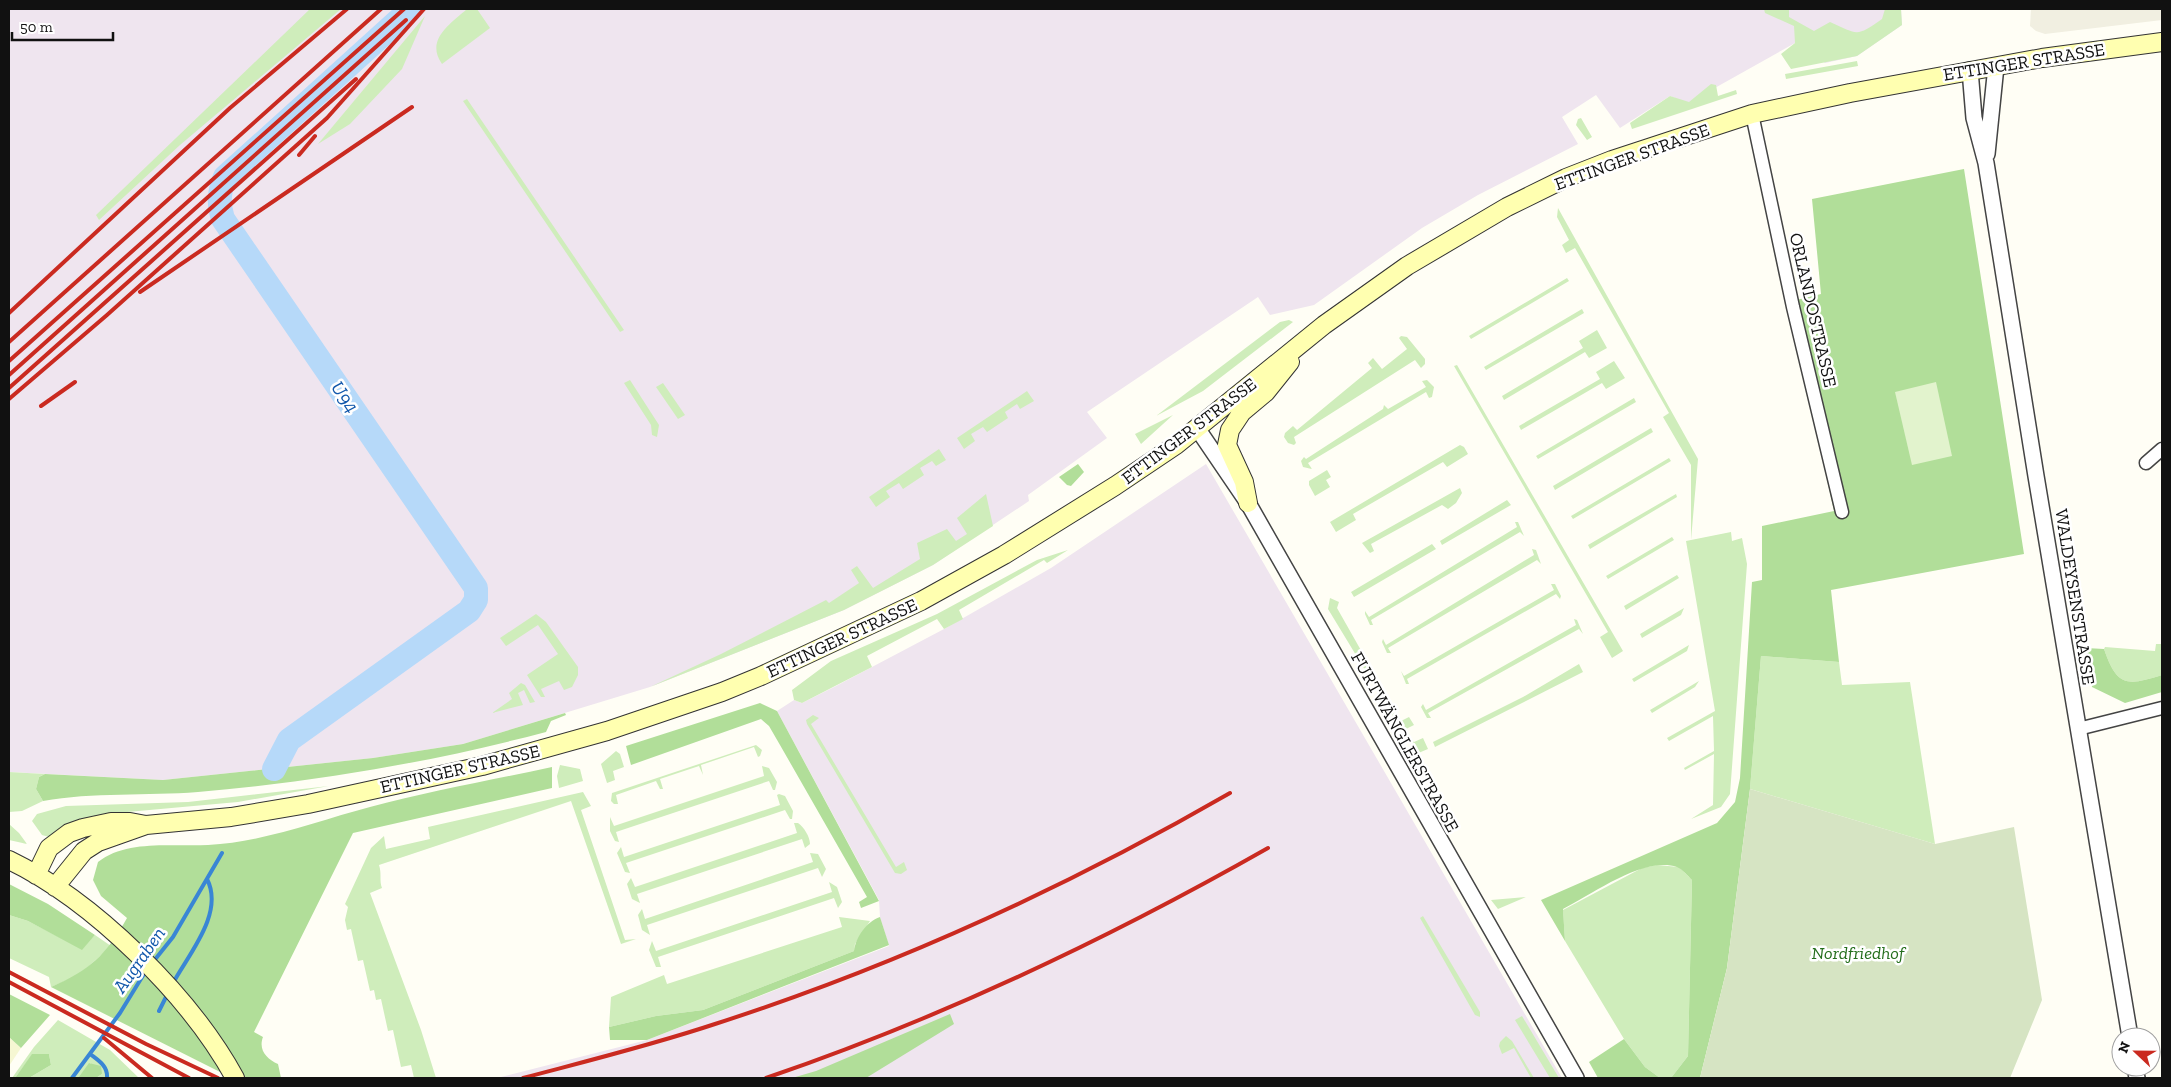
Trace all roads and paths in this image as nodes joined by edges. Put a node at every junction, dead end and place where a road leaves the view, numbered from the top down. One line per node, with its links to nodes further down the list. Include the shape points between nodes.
1 (2162, 42): 2 (main road, ETTINGER STRASSE)
2 (1996, 66): 3 (main road, ETTINGER STRASSE); 5 (street, WALDEYSENSTRASSE)
3 (1970, 70): 4 (main road, ETTINGER STRASSE); 5 (street, WALDEYSENSTRASSE, via 1974,118)
4 (1752, 114): 6 (main road, ETTINGER STRASSE, via 1612,160 1507,207 1446,241 1367,292); 11 (street, ORLANDOSTRASSE, via 1793,307)
5 (1986, 164): 13 (street, WALDEYSENSTRASSE)
6 (1299, 346): 7 (main road, ETTINGER STRASSE); 10 (main road, via 1279,377 1242,412 1230,430 1227,445 1244,482)
7 (1197, 428): 10 (street, FURTWÄNGLERSTRASSE); 14 (main road, ETTINGER STRASSE, via 1115,486 961,580 722,692 607,731 482,766 231,818)
8 (2162, 450): 9 (street)
9 (2146, 463)
10 (1248, 503): 20 (street, FURTWÄNGLERSTRASSE)
11 (1842, 512)
12 (2162, 708): 13 (street)
13 (2078, 729): 18 (street, WALDEYSENSTRASSE)
14 (146, 826): 16 (main road, ETTINGER STRASSE, via 111,822 69,833 49,848); 17 (main road, ETTINGER STRASSE, via 98,842 84,851)
15 (9, 860): 16 (main road)
16 (36, 875): 17 (main road)
17 (55, 887): 19 (main road, via 134,952 186,1006)
18 (2128, 1027)
19 (235, 1078)
20 (1576, 1078)

